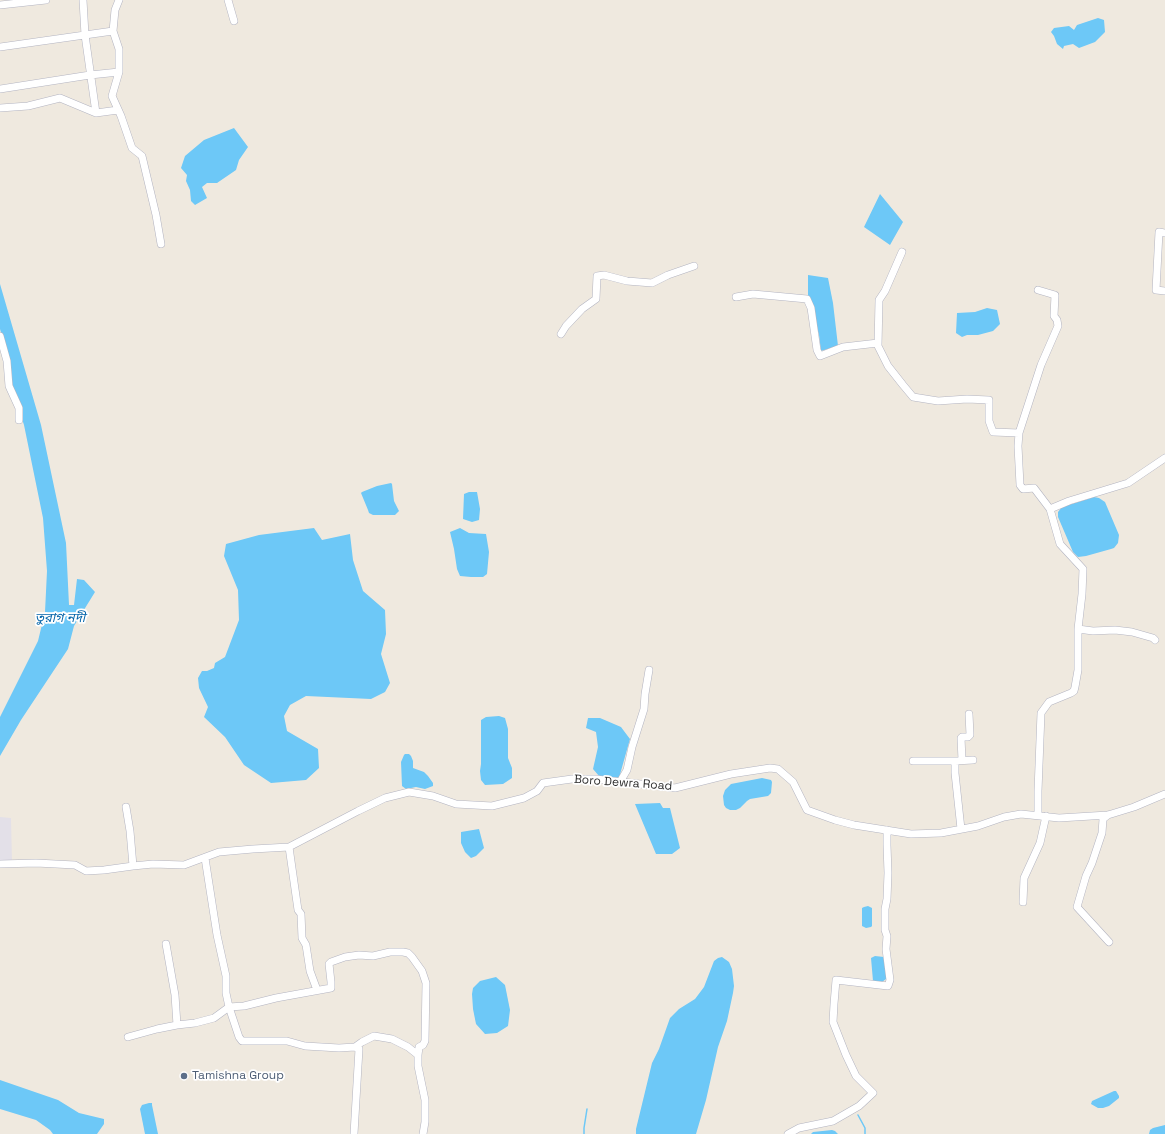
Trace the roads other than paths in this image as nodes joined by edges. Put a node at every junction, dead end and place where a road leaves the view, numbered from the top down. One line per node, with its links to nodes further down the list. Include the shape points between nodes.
1 (46, 0): 5 (street)
2 (83, 0): 8 (street)
3 (119, 0): 7 (street, via 115,10)
4 (228, 0): 6 (street)
5 (0, 5)
6 (234, 21)
7 (113, 31): 8 (street); 10 (street, via 119,49)
8 (86, 35): 9 (street); 11 (street)
9 (0, 47)
10 (120, 72): 11 (street); 14 (street, via 112,96)
11 (90, 75): 12 (street); 15 (street)
12 (0, 89)
13 (0, 108): 15 (street, via 28,106 60,98)
14 (118, 110): 15 (street); 17 (street, via 132,148 142,156)
15 (96, 113)
16 (1165, 233): 21 (street, via 1158,232 1156,290)
17 (161, 244)
18 (902, 252): 25 (street, via 880,300)
19 (694, 266): 23 (street, via 652,283 597,276 596,299 566,326)
20 (1038, 290): 27 (street, via 1055,295 1054,316 1058,326 1041,365)
21 (1165, 291)
22 (736, 297): 25 (street, via 753,294 807,299 820,356 843,347)
23 (561, 334)
24 (0, 336): 26 (street, via 7,361 9,386 19,408)
25 (878, 343): 27 (street, via 888,366 913,397 938,401 989,400 989,421 993,432)
26 (19, 420)
27 (1019, 433): 29 (street, via 1020,484 1023,489 1034,488)
28 (1165, 458): 29 (street, via 1128,484 1076,498)
29 (1050, 509): 30 (street, via 1060,544 1083,569)
30 (1078, 629): 31 (street, via 1132,632); 40 (street, via 1076,688 1071,693 1049,702 1041,713)
31 (1155, 640)
32 (649, 670): 37 (street, via 644,709 627,770)
33 (969, 714): 35 (street, via 970,735 961,738)
34 (913, 760): 35 (street)
35 (959, 760): 36 (street); 43 (street, via 955,773)
36 (973, 760)
37 (620, 782): 44 (street, Boro Dewra Road, via 675,788 731,774 778,769 793,782 807,810 854,825); 45 (street, Boro Dewra Road, via 572,778 543,783 537,791 524,798 492,806 456,804 433,796 409,792 386,798 358,811)
38 (1165, 794): 41 (street, Boro Dewra Road)
39 (126, 807): 48 (street)
40 (1038, 815): 42 (street, Boro Dewra Road); 43 (street, Boro Dewra Road, via 1021,814)
41 (1108, 815): 42 (street, Boro Dewra Road, via 1059,818); 50 (street, via 1103,818 1102,833 1077,907)
42 (1046, 816): 49 (street, via 1040,843 1024,878)
43 (961, 829): 44 (street, Boro Dewra Road, via 942,833 911,834)
44 (887, 830): 60 (street, via 885,930 890,980 888,986 836,980 833,1022 856,1076 873,1093 859,1106 833,1121 799,1128)
45 (290, 848): 46 (street, Boro Dewra Road, via 219,852); 52 (street, via 298,910 301,914 302,938)
46 (205, 858): 48 (street, Boro Dewra Road, via 184,865); 53 (street)
47 (0, 864): 48 (street, Boro Dewra Road, via 75,865 86,871)
48 (133, 866)
49 (1023, 902)
50 (1109, 942)
51 (166, 944): 54 (street)
52 (317, 990): 53 (street); 57 (street, via 331,988 331,962 359,955 408,953 422,971 426,983 425,1043 419,1047)
53 (229, 1007): 54 (street, via 214,1018); 56 (street, via 242,1042 287,1041 305,1046)
54 (177, 1025): 55 (street)
55 (128, 1037)
56 (355, 1047): 57 (street, via 374,1036 392,1039); 58 (street, via 358,1049)
57 (418, 1055): 59 (street, via 425,1100)
58 (354, 1134)
59 (423, 1134)
60 (788, 1134)

